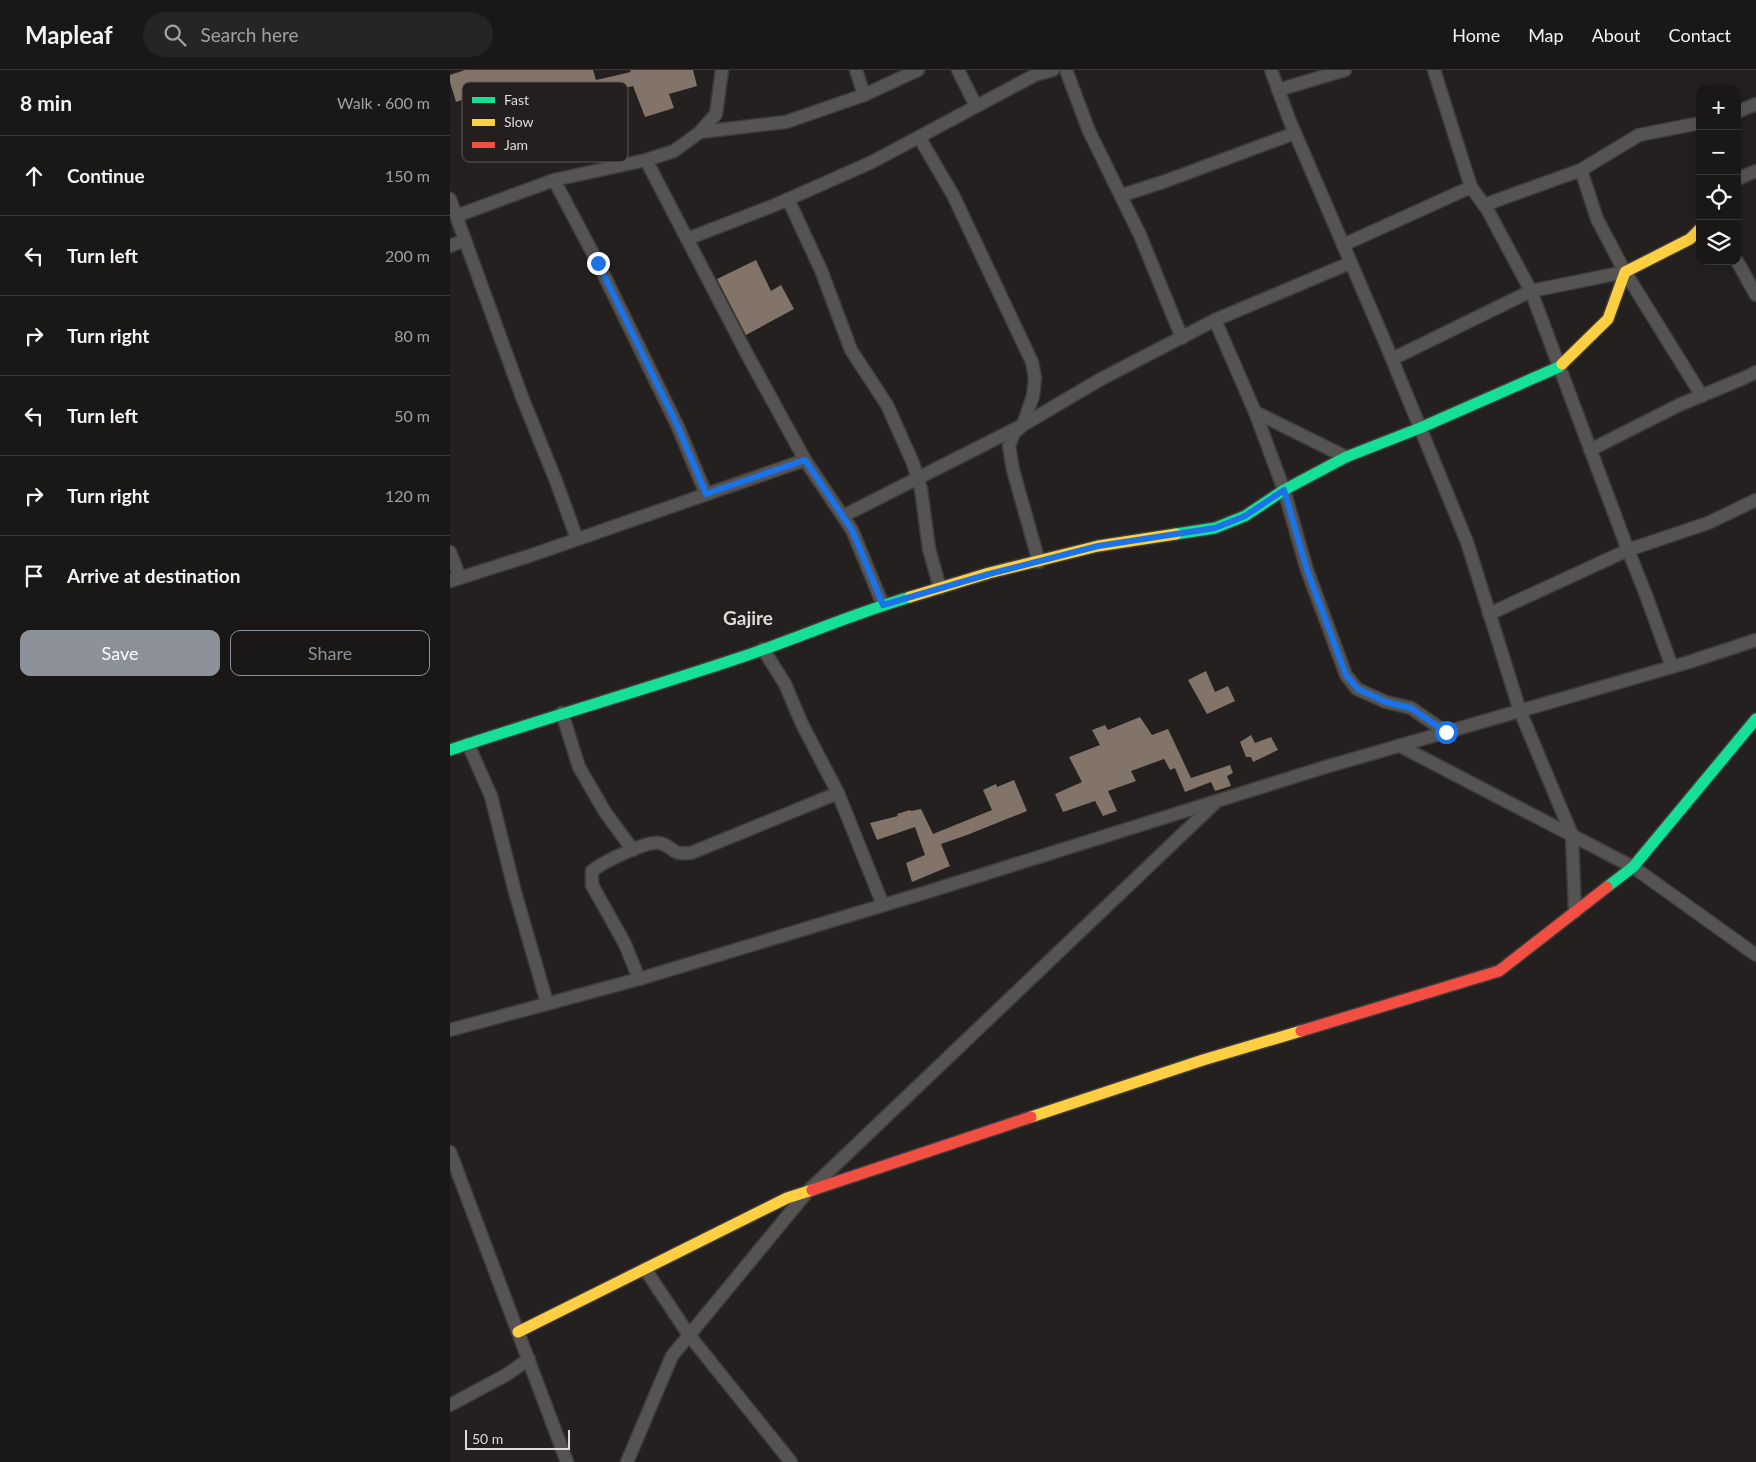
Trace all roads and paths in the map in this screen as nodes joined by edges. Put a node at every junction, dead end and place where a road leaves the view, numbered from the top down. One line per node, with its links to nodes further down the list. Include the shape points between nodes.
1 (722, 70): 16 (street, via 716,114)
2 (856, 70): 11 (street)
3 (918, 70): 11 (street)
4 (958, 70): 13 (street)
5 (1053, 70): 13 (street, via 1035,75)
6 (1066, 70): 25 (street, via 1089,131)
7 (1271, 70): 10 (street)
8 (1345, 70): 10 (street)
9 (1434, 70): 24 (street)
10 (1278, 90): 17 (street)
11 (864, 95): 16 (street, via 786,122)
12 (1756, 104): 14 (street)
13 (976, 106): 18 (street)
14 (1741, 110)
15 (1696, 124): 20 (street, via 1639,135)
16 (700, 132): 19 (street, via 674,151)
17 (1295, 133): 25 (street); 33 (street)
18 (919, 137): 27 (street); 47 (street, via 953,194 1029,353 1034,387)
19 (646, 160): 23 (street); 31 (street)
20 (1581, 170): 28 (street); 37 (street, via 1596,220)
21 (1756, 171): 22 (street)
22 (1741, 177)
23 (554, 180): 29 (street); 54 (street, via 678,427)
24 (1471, 187): 28 (street); 33 (street)
25 (1122, 195): 41 (street)
26 (450, 199): 29 (street)
27 (788, 199): 31 (street); 52 (street, via 821,270 851,350 887,405)
28 (1484, 205): 38 (street)
29 (456, 216): 32 (street)
30 (1696, 233): 37 (street)
31 (687, 239): 51 (street)
32 (465, 240): 34 (street); 57 (street)
33 (1343, 245): 35 (street)
34 (450, 246)
35 (1350, 262): 40 (street); 42 (street)
36 (1739, 265): 39 (street)
37 (1625, 272): 38 (street); 43 (street, via 1608,318); 45 (street)
38 (1531, 291): 42 (street); 43 (street)
39 (1756, 295)
40 (1215, 320): 41 (street); 46 (street)
41 (1182, 338): 47 (street, via 1101,379)
42 (1392, 359): 48 (street)
43 (1559, 367): 48 (street); 49 (street)
44 (1756, 372): 45 (street)
45 (1702, 396): 49 (street)
46 (1255, 412): 50 (street); 53 (street)
47 (1023, 425): 52 (street); 60 (street, via 1014,433 1008,446)
48 (1420, 428): 50 (street); 64 (street, via 1467,542)
49 (1590, 450): 58 (street)
50 (1346, 457): 53 (street)
51 (805, 460): 54 (street); 56 (street)
52 (918, 478): 56 (street); 62 (street, via 929,549)
53 (1284, 490): 60 (street, via 1245,516 1215,528 1098,546); 71 (street, via 1307,570 1346,675 1358,689 1386,702 1411,708)
54 (706, 494): 57 (street)
55 (1756, 500): 58 (street, via 1708,523)
56 (843, 516): 63 (street)
57 (577, 540): 61 (street)
58 (1628, 550): 64 (street); 67 (street)
59 (450, 552): 61 (street)
60 (1039, 562): 62 (street)
61 (455, 579)
62 (940, 588): 63 (street)
63 (883, 605): 66 (street)
64 (1489, 614): 68 (street)
65 (1756, 640): 67 (street)
66 (763, 649): 69 (street); 75 (street)
67 (1672, 667): 68 (street)
68 (1520, 711): 71 (street); 77 (street)
69 (562, 712): 72 (street); 78 (street, via 579,767 605,812)
70 (1756, 719): 79 (street)
71 (1446, 732): 73 (street)
72 (468, 744): 74 (street); 84 (street, via 491,796)
73 (1400, 746): 76 (street); 77 (street)
74 (450, 750)
75 (838, 793): 78 (street, via 691,854 677,852 656,842); 80 (street)
76 (1216, 801): 80 (street); 87 (street)
77 (1572, 835): 79 (street); 81 (street)
78 (633, 850): 83 (street, via 592,871 592,885 625,944)
79 (1633, 867): 81 (street); 82 (street)
80 (883, 905): 83 (street)
81 (1575, 912): 87 (street, via 1498,972 1203,1060)
82 (1756, 955)
83 (639, 979): 84 (street)
84 (548, 1003): 85 (street)
85 (450, 1030)
86 (450, 1152): 89 (street)
87 (808, 1192): 88 (street, via 787,1198); 90 (street)
88 (645, 1269): 89 (street); 90 (street)
89 (518, 1332): 91 (street)
90 (689, 1335): 94 (street, via 672,1356); 95 (street)
91 (529, 1359): 92 (street); 93 (street)
92 (450, 1405)
93 (567, 1462)
94 (627, 1462)
95 (791, 1462)

